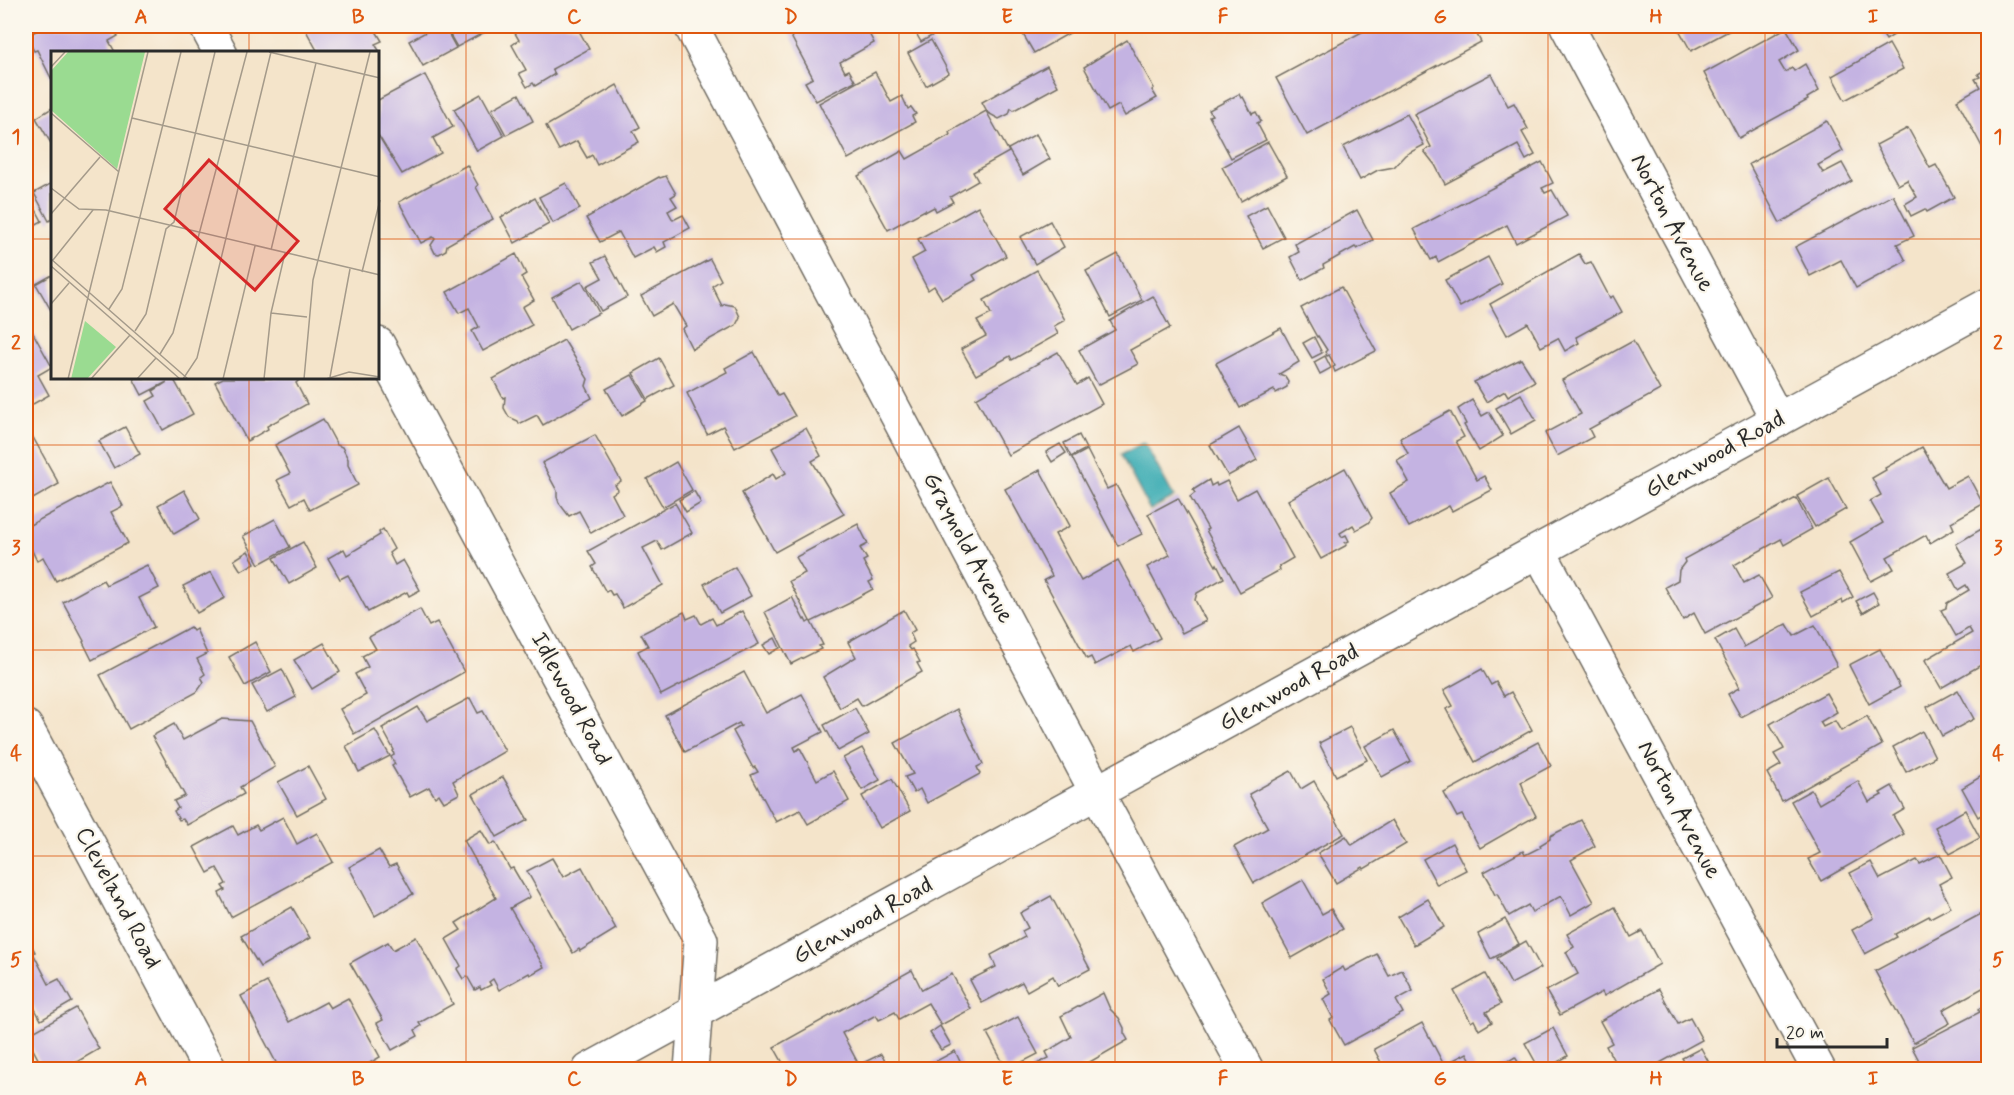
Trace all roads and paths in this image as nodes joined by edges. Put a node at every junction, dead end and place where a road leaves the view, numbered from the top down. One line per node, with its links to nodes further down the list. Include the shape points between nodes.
1 (206, 26): 4 (street)
2 (691, 26): 10 (street, Graynold Avenue)
3 (1567, 26): 7 (street, Norton Avenue)
4 (219, 51)
5 (1986, 314): 7 (street, Glenwood Road)
6 (380, 348): 11 (street, Idlewood Road, via 701,940)
7 (1778, 420): 8 (street, Glenwood Road)
8 (1539, 551): 10 (street, Glenwood Road); 16 (street, Norton Avenue)
9 (26, 728): 12 (street, Cleveland Road)
10 (1097, 794): 11 (street, Glenwood Road); 15 (street, Graynold Avenue)
11 (696, 1011): 13 (street, Glenwood Road); 14 (street, Idlewood Road)
12 (210, 1070)
13 (589, 1070)
14 (691, 1070)
15 (1247, 1070)
16 (1819, 1070)

